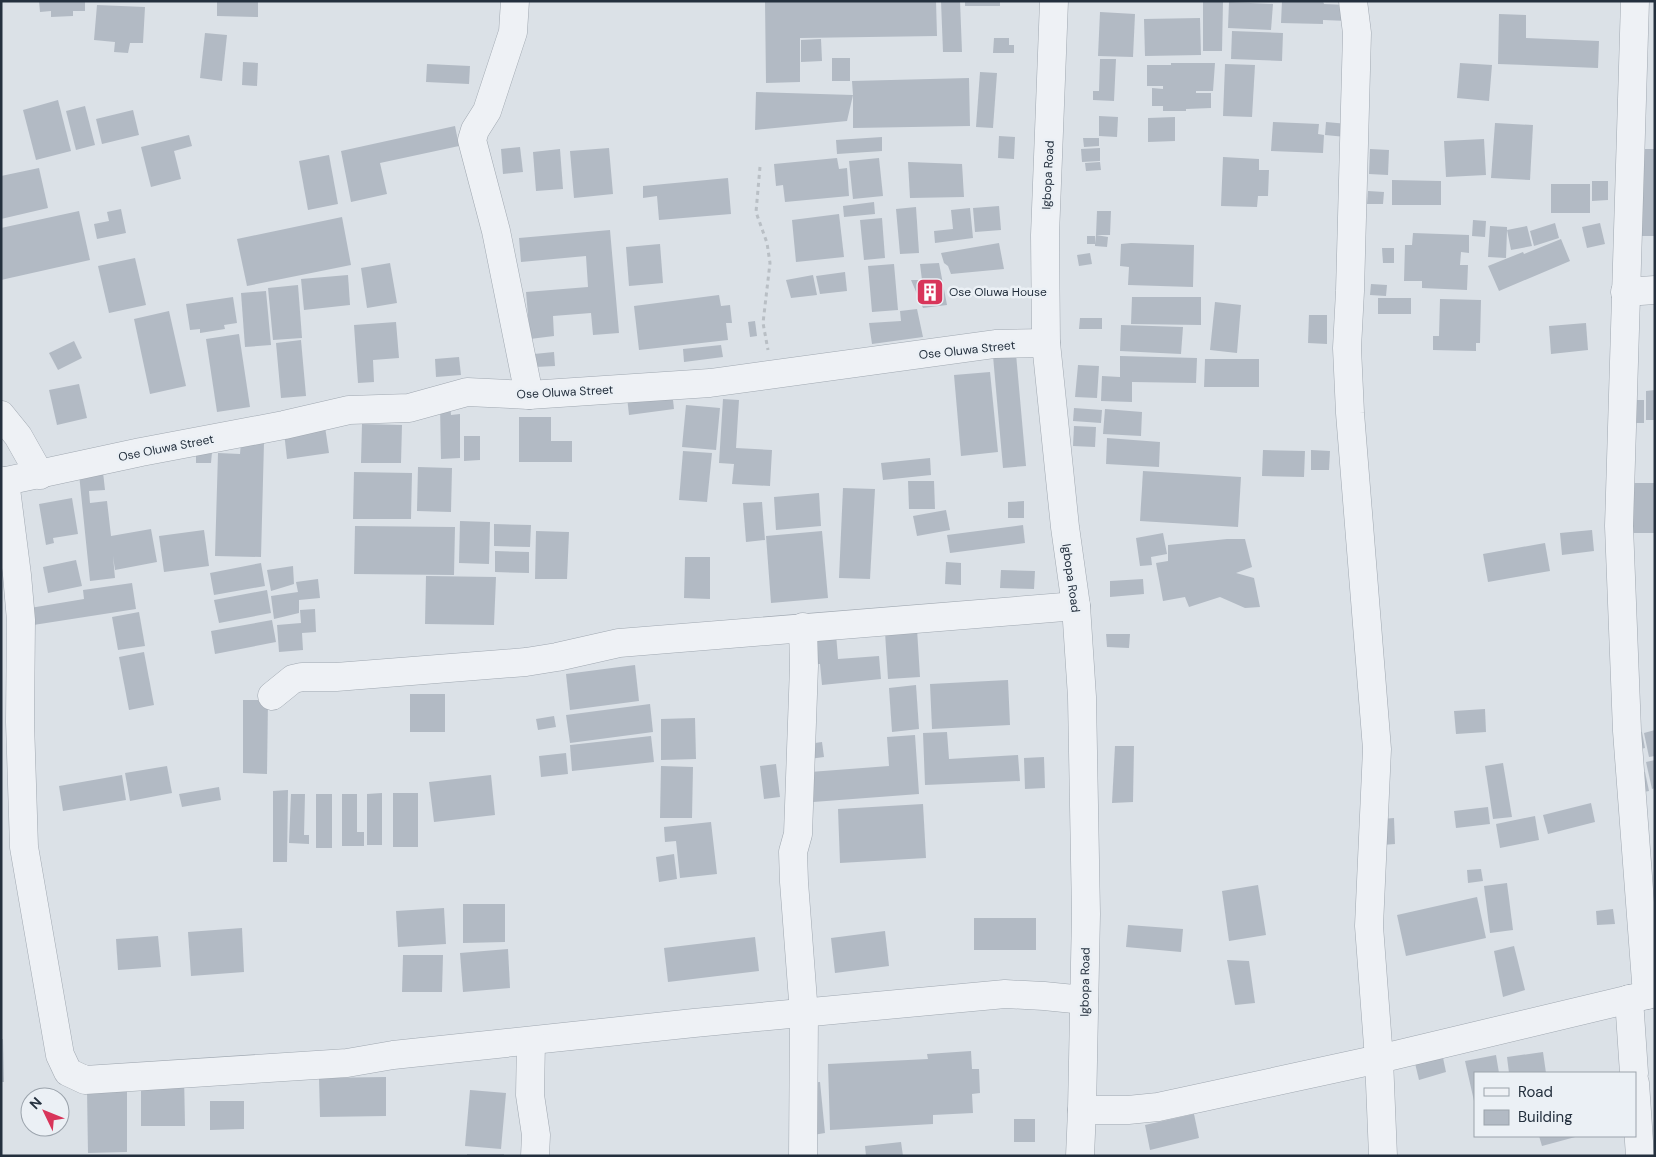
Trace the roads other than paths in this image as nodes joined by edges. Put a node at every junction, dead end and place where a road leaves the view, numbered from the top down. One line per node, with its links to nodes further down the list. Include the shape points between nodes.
1 (515, 1): 8 (street, via 513,32 487,111 472,140 496,231)
2 (1054, 1): 7 (street, Igbopa Road, via 1045,235)
3 (1353, 1): 19 (street, via 1356,33 1347,348 1377,749 1369,926)
4 (1635, 1): 6 (street)
5 (1655, 290): 6 (street)
6 (1625, 292): 15 (street, via 1619,526 1627,731)
7 (1046, 343): 8 (street, Ose Oluwa Street, via 995,344 710,383); 12 (street, Igbopa Road, via 1064,528)
8 (529, 395): 10 (street, Ose Oluwa Street, via 467,392 409,408 349,410)
9 (1, 415): 10 (street, via 18,436)
10 (40, 475): 11 (street, Ose Oluwa Street)
11 (3, 481): 18 (street, via 21,620 24,847 60,1055 68,1072 85,1080 347,1063 393,1054)
12 (1076, 606): 13 (street); 16 (street, Igbopa Road, via 1082,707 1086,914)
13 (803, 627): 14 (street, via 619,643 526,662 302,677 292,679); 17 (street, via 798,834 793,862)
14 (272, 696)
15 (1644, 996): 19 (street); 20 (street)
16 (1084, 1000): 17 (street, via 1005,994); 22 (street, Igbopa Road)
17 (804, 1014): 18 (street); 24 (street)
18 (531, 1041): 23 (street, via 530,1095 536,1135)
19 (1379, 1059): 22 (street, via 1158,1107); 26 (street)
20 (1634, 1072)
21 (1636, 1098): 27 (street)
22 (1082, 1110): 25 (street, Igbopa Road)
23 (535, 1156)
24 (803, 1156)
25 (1080, 1156)
26 (1383, 1156)
27 (1640, 1156)

